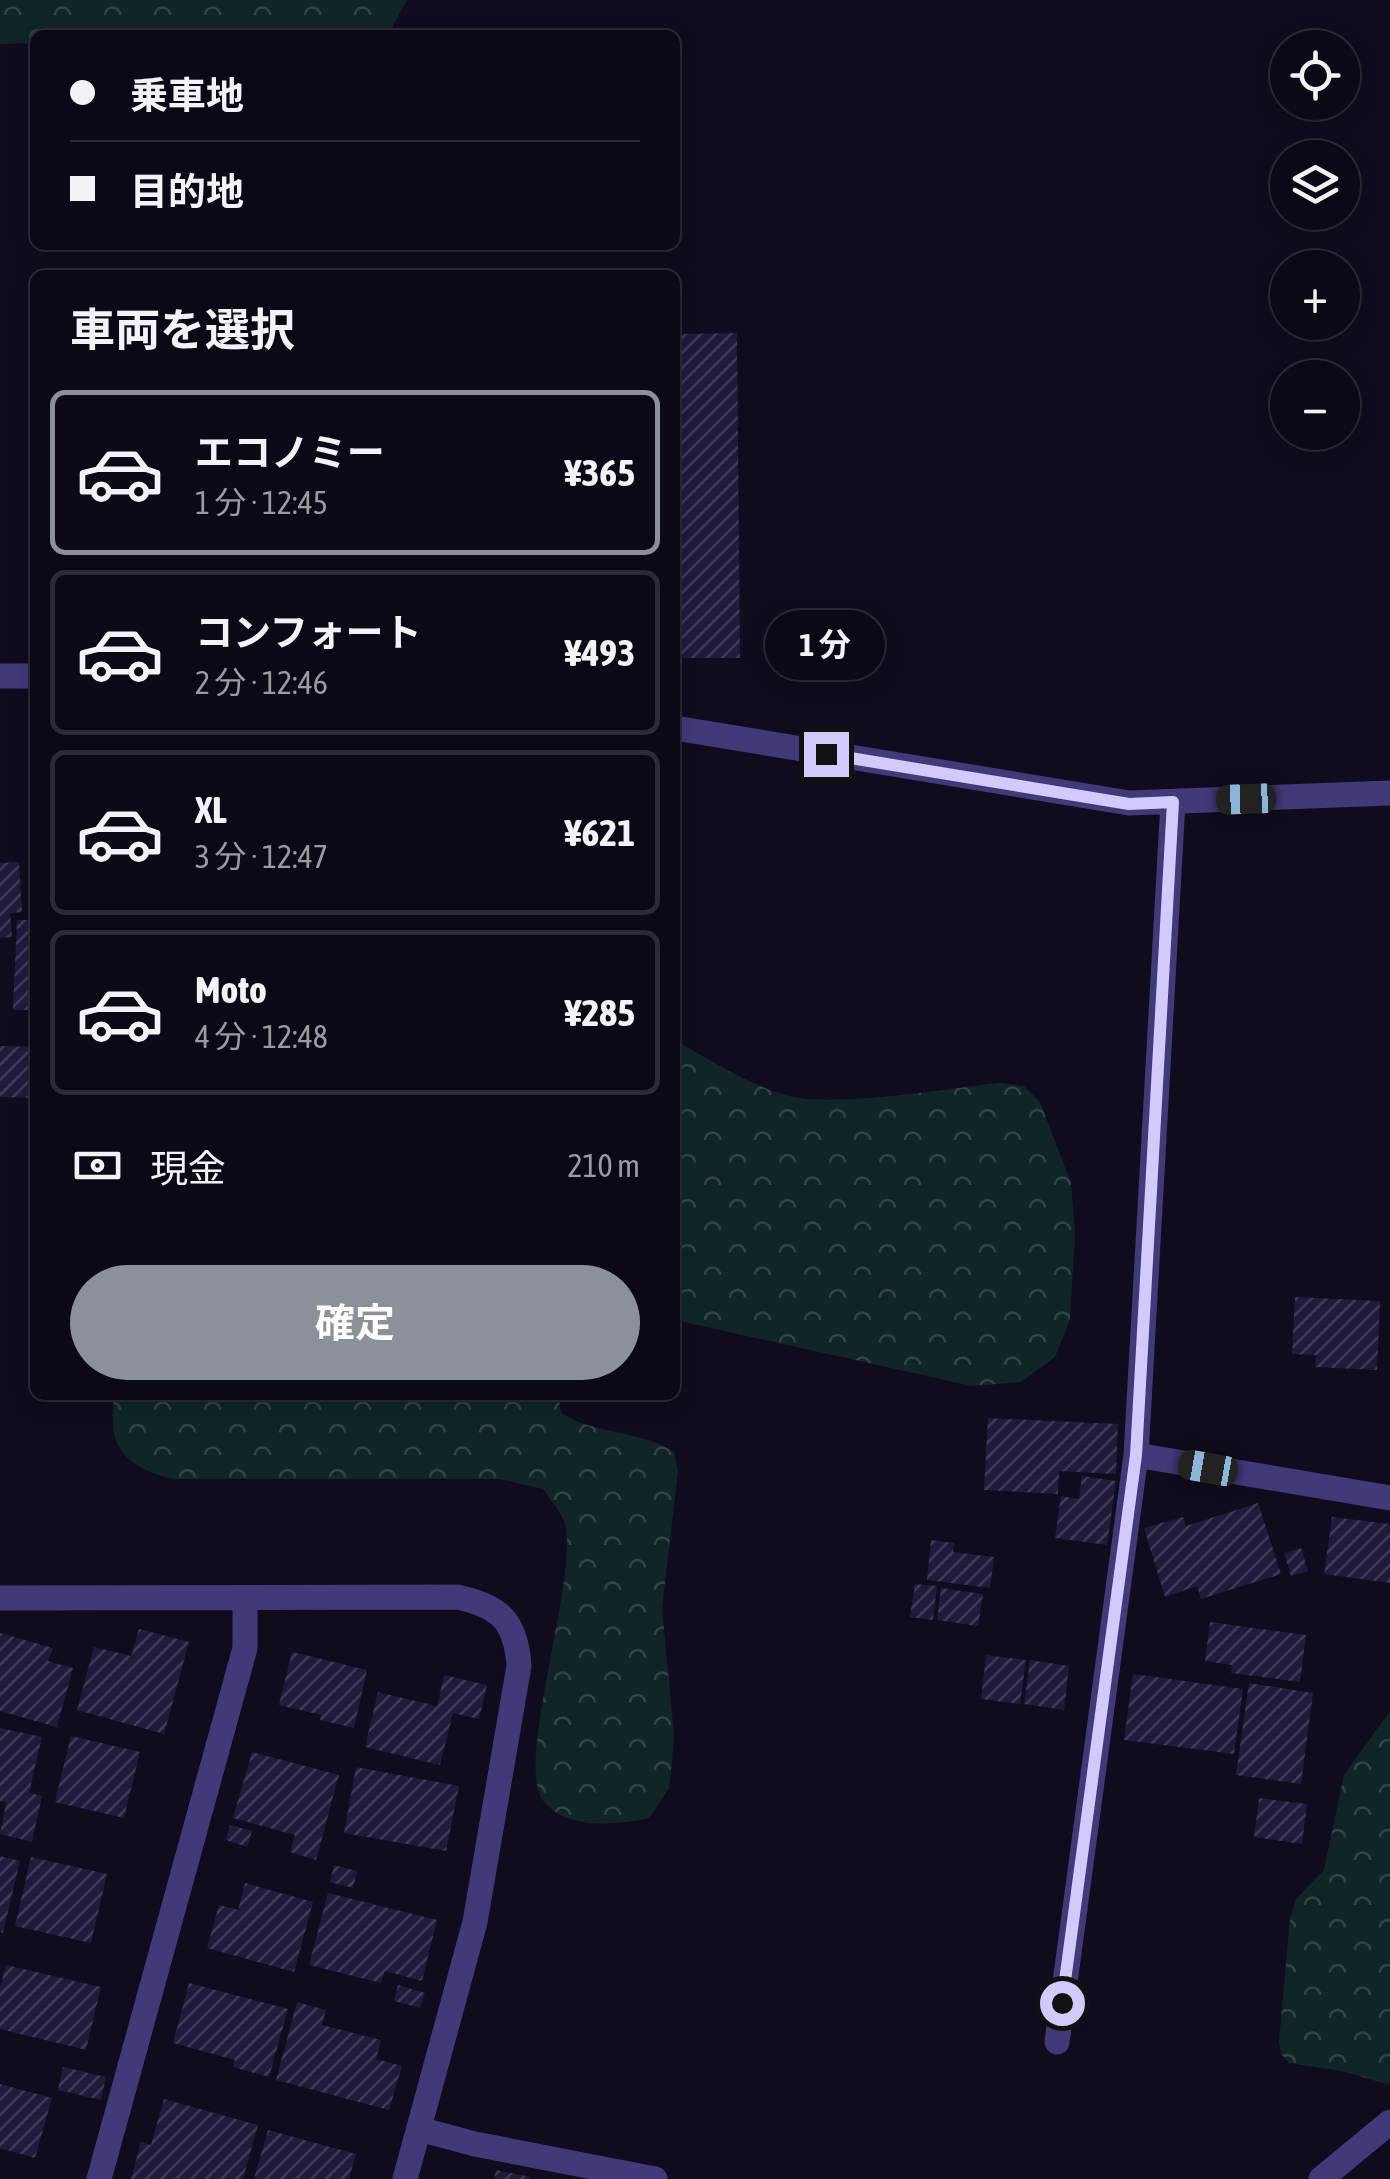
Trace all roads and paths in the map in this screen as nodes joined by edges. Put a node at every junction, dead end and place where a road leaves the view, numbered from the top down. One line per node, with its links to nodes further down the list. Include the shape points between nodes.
1 (0, 676): 2 (street)
2 (30, 676)
3 (680, 729): 5 (street, via 1129,804)
4 (1390, 793): 5 (street)
5 (1173, 802): 6 (street)
6 (1136, 1455): 7 (street); 10 (street)
7 (1390, 1498)
8 (0, 1598): 9 (street)
9 (244, 1598): 12 (street, via 457,1598 483,1602 504,1617 518,1640 520,1666 475,1922); 13 (street, via 244,1648)
10 (1056, 2042)
11 (1390, 2122): 16 (street)
12 (419, 2129): 14 (street); 15 (street)
13 (99, 2179)
14 (405, 2179)
15 (655, 2179)
16 (1321, 2179)

